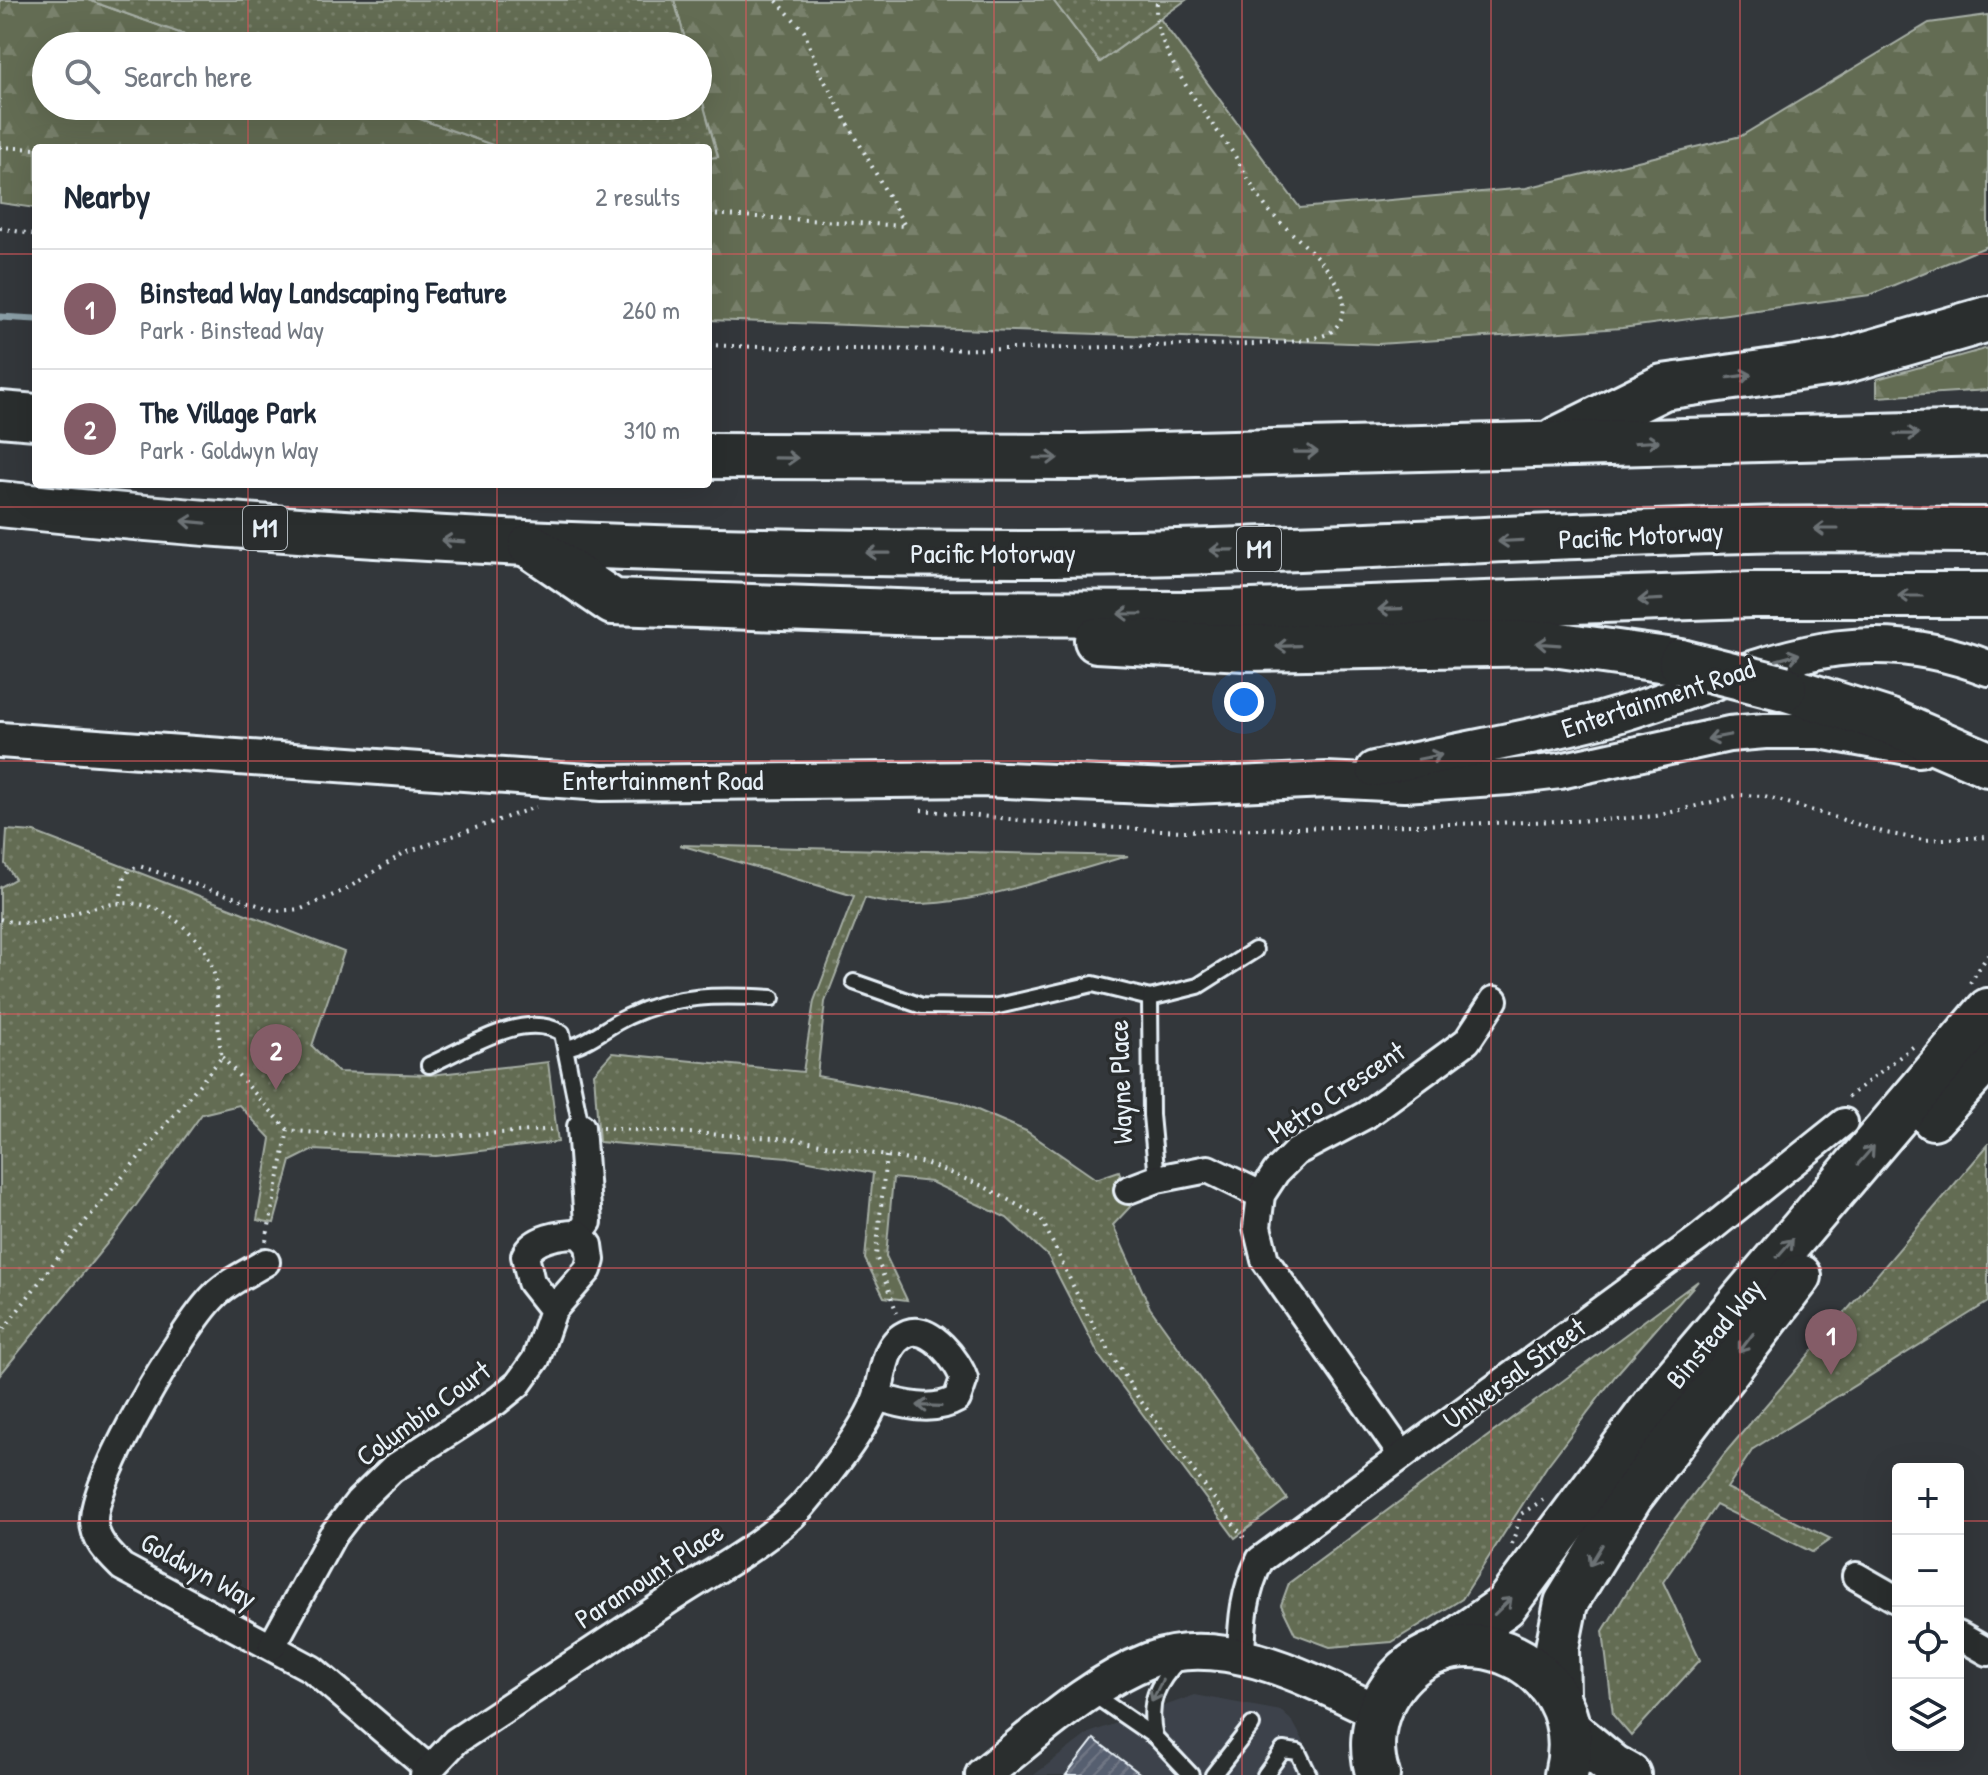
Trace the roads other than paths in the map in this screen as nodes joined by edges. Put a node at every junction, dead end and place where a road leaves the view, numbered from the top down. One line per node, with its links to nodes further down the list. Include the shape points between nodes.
1 (1988, 319): 5 (highway, one-way to 1, via 1663,387 1839,362)
2 (0, 414): 3 (highway)
3 (32, 417)
4 (1988, 433): 5 (highway, one-way to 4)
5 (1541, 447): 6 (highway, one-way to 5, via 1065,458)
6 (712, 456)
7 (0, 504): 9 (highway, Pacific Motorway / M1, one-way to 7)
8 (1988, 530): 9 (highway, Pacific Motorway / M1, one-way to 9, via 1747,530 1434,545 1032,554)
9 (531, 546): 11 (highway, via 613,602)
10 (1988, 595): 11 (highway, one-way to 11, via 1750,595)
11 (1061, 614): 14 (highway, one-way to 11, bridge, via 1888,721 1681,662 1546,643 1244,648 1100,641)
12 (1988, 668): 15 (street, Entertainment Road, one-way to 12, via 1603,719 1783,658 1833,647 1921,648)
13 (0, 740): 15 (street, Entertainment Road, via 602,783 981,779 1170,787)
14 (1988, 766): 15 (street, Entertainment Road, one-way to 15, via 1886,742 1785,730 1729,734 1636,757 1509,777 1404,784)
15 (1327, 780)
16 (1255, 950): 19 (lane, via 1198,986)
17 (854, 982): 19 (lane, Wayne Place, via 922,1006 994,1007 1093,984)
18 (772, 998): 22 (lane, via 703,995 668,1001)
19 (1150, 998): 27 (lane, Wayne Place)
20 (1494, 1000): 29 (street, Metro Crescent, via 1467,1041 1366,1115 1296,1152)
21 (1976, 1001): 39 (main road, Binstead Way, one-way to 21, via 1505,1606 1666,1389)
22 (566, 1048): 24 (lane, via 562,1033 549,1025 521,1024); 26 (lane)
23 (1988, 1058): 45 (main road, Binstead Way, one-way to 45, via 1770,1311 1631,1497 1566,1603 1557,1648)
24 (429, 1065)
25 (1843, 1112): 34 (street, Universal Street, via 1699,1238)
26 (581, 1127): 30 (street, Columbia Court, via 588,1222)
27 (1157, 1179): 28 (street, Wayne Place); 29 (street, Wayne Place, via 1208,1169)
28 (1128, 1190)
29 (1261, 1195): 34 (street, via 1257,1227 1265,1260)
30 (579, 1234): 32 (street, Columbia Court, via 589,1245 588,1270); 32 (street, via 534,1245 525,1256 531,1282)
31 (266, 1262): 38 (street, Goldwyn Way, via 215,1295 152,1384 96,1495 94,1524 102,1546 122,1567)
32 (553, 1310): 38 (street, Columbia Court, via 536,1359 518,1384 392,1469 359,1501 332,1536)
33 (877, 1397): 33 (street, Paramount Place, one-way to 33, via 886,1359 905,1334 917,1331 935,1340 961,1369 964,1389 944,1406); 48 (street, Paramount Place, via 830,1473 771,1533 456,1741)
34 (1402, 1455): 42 (street, Universal Street, via 1260,1560 1242,1610)
35 (1856, 1576): 36 (street)
36 (1892, 1597)
37 (1964, 1638): 40 (street)
38 (272, 1646): 48 (street, Goldwyn Way, via 312,1669)
39 (1440, 1651): 44 (main road, Binstead Way, via 1402,1675); 45 (main road, via 1474,1645 1507,1652 1536,1668)
40 (1988, 1652)
41 (1185, 1653): 42 (street); 43 (street, via 1151,1660); 47 (lane, one-way to 47, via 1151,1701)
42 (1241, 1656): 44 (street)
43 (1091, 1693): 47 (lane); 49 (street)
44 (1378, 1712): 54 (main road, via 1373,1739)
45 (1564, 1712): 55 (main road, via 1571,1756); 56 (main road)
46 (1252, 1725): 51 (lane)
47 (1155, 1737): 50 (lane)
48 (426, 1772)
49 (983, 1775)
50 (1191, 1775)
51 (1213, 1775)
52 (1265, 1775): 53 (lane, via 1283,1750 1298,1752)
53 (1309, 1775)
54 (1378, 1775)
55 (1566, 1775)
56 (1629, 1775)

